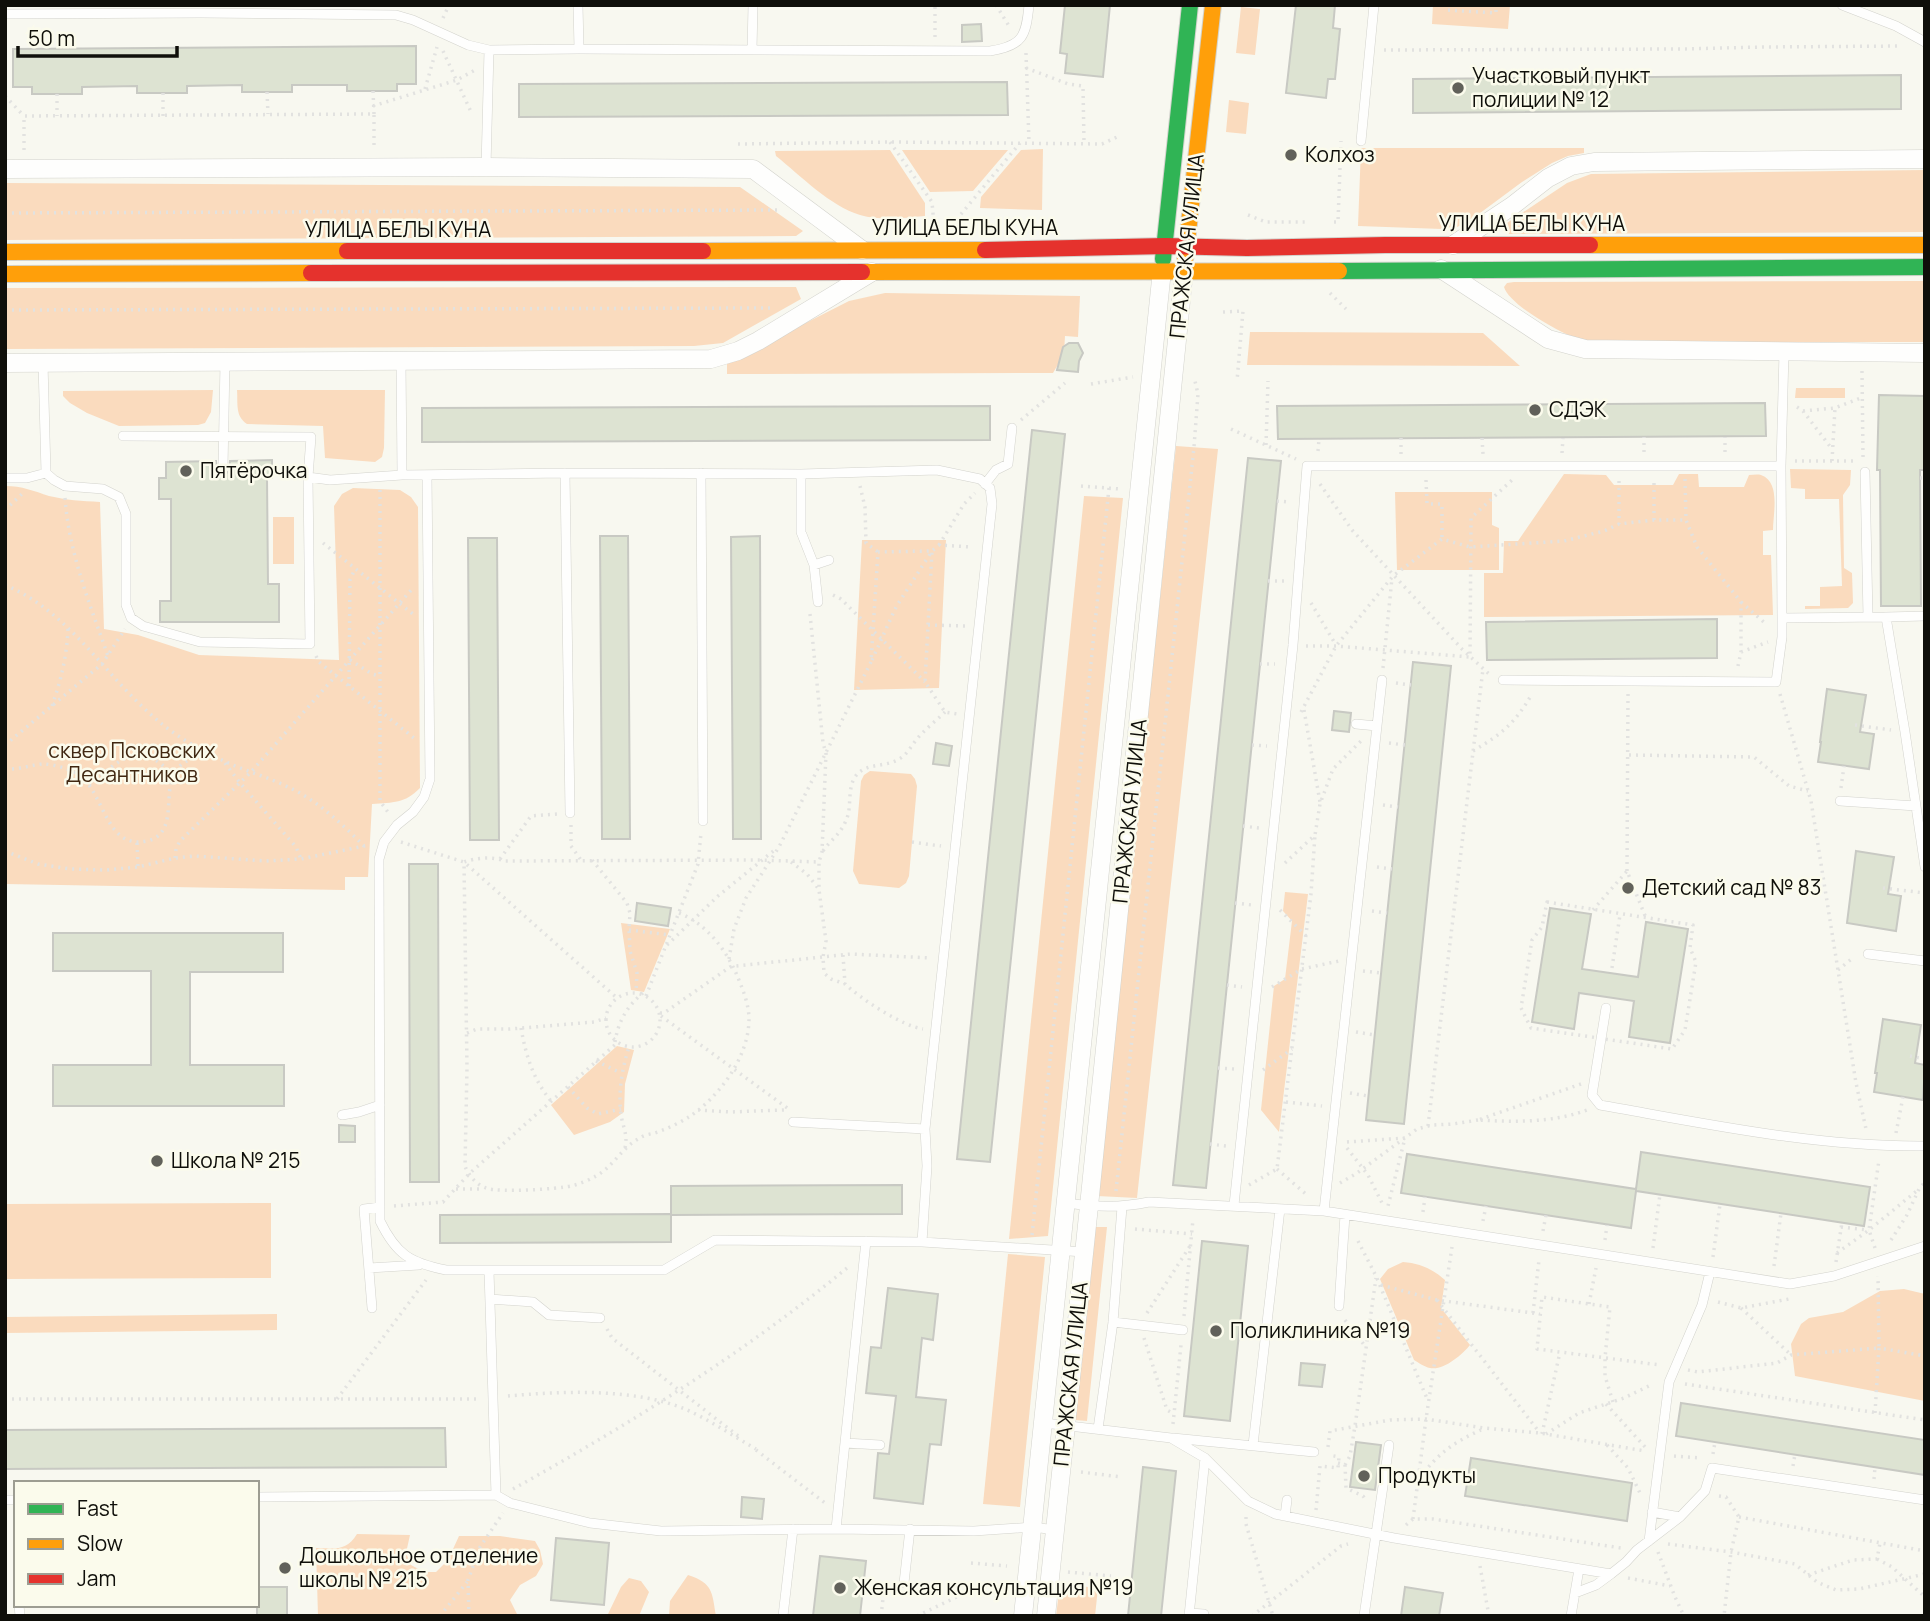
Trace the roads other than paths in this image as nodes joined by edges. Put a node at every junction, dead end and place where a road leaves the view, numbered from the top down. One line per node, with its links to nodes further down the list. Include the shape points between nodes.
1 (578, 5): 14 (lane)
2 (753, 5): 16 (lane)
3 (1029, 5): 16 (lane, via 1019,40 1003,49)
4 (1190, 5): 23 (street, ПРАЖСКАЯ УЛИЦА)
5 (1213, 5): 24 (street, ПРАЖСКАЯ УЛИЦА)
6 (1374, 5): 17 (lane)
7 (1842, 5): 13 (lane)
8 (18, 9): 9 (lane); 12 (lane)
9 (201, 9): 10 (lane)
10 (269, 9): 11 (lane)
11 (335, 10): 15 (lane, via 396,15 468,46)
12 (5, 14)
13 (1925, 42)
14 (579, 48): 15 (lane); 16 (lane)
15 (489, 50): 19 (lane)
16 (752, 50)
17 (1361, 141)
18 (1925, 159): 21 (street, via 1594,162 1571,166)
19 (486, 167): 20 (street); 25 (street, via 753,169)
20 (5, 169)
21 (1453, 245): 22 (street, УЛИЦА БЕЛЫ КУНА); 24 (street, УЛИЦА БЕЛЫ КУНА)
22 (1925, 245)
23 (1165, 246): 24 (street, УЛИЦА БЕЛЫ КУНА); 25 (street, УЛИЦА БЕЛЫ КУНА); 29 (street, ПРАЖСКАЯ УЛИЦА)
24 (1187, 246): 30 (street, ПРАЖСКАЯ УЛИЦА)
25 (862, 250): 26 (street, УЛИЦА БЕЛЫ КУНА)
26 (5, 252)
27 (1925, 267): 28 (street, УЛИЦА БЕЛЫ КУНА)
28 (1441, 269): 30 (street, УЛИЦА БЕЛЫ КУНА); 33 (street, via 1548,338 1585,349)
29 (1162, 270): 30 (street, УЛИЦА БЕЛЫ КУНА); 31 (street, УЛИЦА БЕЛЫ КУНА); 78 (street, ПРАЖСКАЯ УЛИЦА)
30 (1184, 271): 80 (street, ПРАЖСКАЯ УЛИЦА)
31 (872, 272): 32 (street, УЛИЦА БЕЛЫ КУНА); 35 (street, via 758,341 711,359)
32 (5, 274)
33 (1784, 352): 34 (street); 42 (lane)
34 (1925, 353)
35 (401, 360): 36 (street); 49 (lane)
36 (225, 361): 38 (street); 41 (lane)
37 (5, 363): 38 (street)
38 (43, 363): 45 (lane)
39 (1012, 428): 53 (lane, via 1008,464)
40 (123, 436): 41 (lane)
41 (224, 437): 43 (lane); 51 (lane, via 311,437)
42 (1781, 464): 60 (lane); 79 (lane, via 1307,466 1284,737)
43 (223, 468)
44 (1865, 472): 58 (lane)
45 (46, 473): 51 (lane, via 65,486 103,489 119,497 126,514 126,605 131,618 143,626 200,642 310,644); 52 (lane)
46 (565, 473): 47 (lane); 50 (lane); 67 (lane)
47 (701, 473): 48 (lane); 68 (lane)
48 (801, 474): 53 (lane, via 937,470); 55 (lane, via 801,532)
49 (402, 475): 50 (lane); 51 (lane)
50 (427, 475): 73 (lane, via 430,779 424,797 384,842 379,859)
51 (308, 477)
52 (5, 478)
53 (985, 484): 76 (lane, via 992,504)
54 (830, 561): 55 (lane)
55 (814, 565): 56 (lane)
56 (818, 602)
57 (1925, 616): 59 (lane)
58 (1868, 617): 59 (lane); 60 (lane)
59 (1886, 617): 66 (lane)
60 (1782, 618): 62 (lane, via 1776,682)
61 (1382, 680): 64 (lane)
62 (1503, 680)
63 (1356, 724): 64 (lane)
64 (1377, 726): 84 (lane)
65 (1840, 801): 66 (lane)
66 (1916, 806): 69 (lane)
67 (570, 815)
68 (703, 822)
69 (1925, 867)
70 (1868, 954): 71 (lane)
71 (1925, 961)
72 (1606, 1008): 77 (lane, via 1592,1095 1600,1105 1822,1142)
73 (380, 1105): 74 (lane); 81 (lane)
74 (342, 1115)
75 (793, 1122): 76 (lane)
76 (925, 1129): 87 (lane)
77 (1925, 1146)
78 (1066, 1203): 80 (lane); 89 (street, ПРАЖСКАЯ УЛИЦА)
79 (1234, 1205): 82 (lane, via 1149,1202); 83 (lane)
80 (1089, 1206): 82 (lane); 90 (street, ПРАЖСКАЯ УЛИЦА)
81 (380, 1207): 91 (lane, via 380,1221 389,1240); 92 (lane, via 364,1209)
82 (1122, 1207): 99 (lane)
83 (1280, 1209): 84 (lane); 107 (lane)
84 (1324, 1211): 85 (lane)
85 (1345, 1215): 94 (lane); 96 (lane)
86 (866, 1241): 87 (lane); 93 (lane, via 715,1240 664,1270); 105 (lane)
87 (922, 1242): 89 (lane)
88 (1925, 1246): 94 (lane, via 1834,1276 1790,1284)
89 (1062, 1249): 90 (lane); 101 (street, ПРАЖСКАЯ УЛИЦА)
90 (1084, 1252): 102 (street, ПРАЖСКАЯ УЛИЦА)
91 (421, 1265): 92 (lane); 93 (lane)
92 (369, 1268): 97 (lane)
93 (489, 1270): 95 (lane)
94 (1710, 1272): 115 (lane, via 1702,1305 1669,1382)
95 (490, 1299): 98 (lane, via 533,1302 549,1315); 111 (lane)
96 (1339, 1306)
97 (372, 1308)
98 (601, 1320)
99 (1113, 1322): 100 (lane); 103 (lane)
100 (1183, 1330)
101 (1044, 1423): 102 (lane); 118 (street, ПРАЖСКАЯ УЛИЦА)
102 (1065, 1426): 103 (lane); 122 (street, ПРАЖСКАЯ УЛИЦА)
103 (1098, 1429): 104 (lane)
104 (1171, 1438): 107 (lane); 110 (lane)
105 (845, 1443): 106 (lane); 120 (lane)
106 (880, 1445)
107 (1254, 1445): 109 (lane)
108 (1390, 1445): 123 (lane)
109 (1314, 1452)
110 (1205, 1458): 116 (lane, via 1248,1501); 129 (lane)
111 (496, 1495): 112 (lane); 119 (lane, via 510,1503 633,1530)
112 (259, 1497)
113 (1287, 1500): 116 (lane)
114 (1925, 1500): 117 (lane, via 1712,1468 1705,1490)
115 (1652, 1512): 117 (lane); 124 (lane)
116 (1285, 1516): 123 (lane)
117 (1680, 1517): 124 (lane)
118 (1033, 1527): 121 (lane); 122 (lane); 132 (street, ПРАЖСКАЯ УЛИЦА)
119 (793, 1529): 120 (lane); 131 (lane)
120 (836, 1529): 121 (lane)
121 (910, 1529): 127 (lane)
122 (1055, 1530): 133 (street, ПРАЖСКАЯ УЛИЦА)
123 (1375, 1533): 125 (lane); 134 (lane)
124 (1649, 1541): 126 (lane)
125 (1579, 1569): 126 (lane); 128 (lane)
126 (1611, 1574): 128 (lane)
127 (904, 1583)
128 (1575, 1593): 135 (lane)
129 (1189, 1614): 130 (lane)
130 (1204, 1614)
131 (783, 1616)
132 (1023, 1616)
133 (1046, 1616)
134 (1364, 1616)
135 (1571, 1616)

